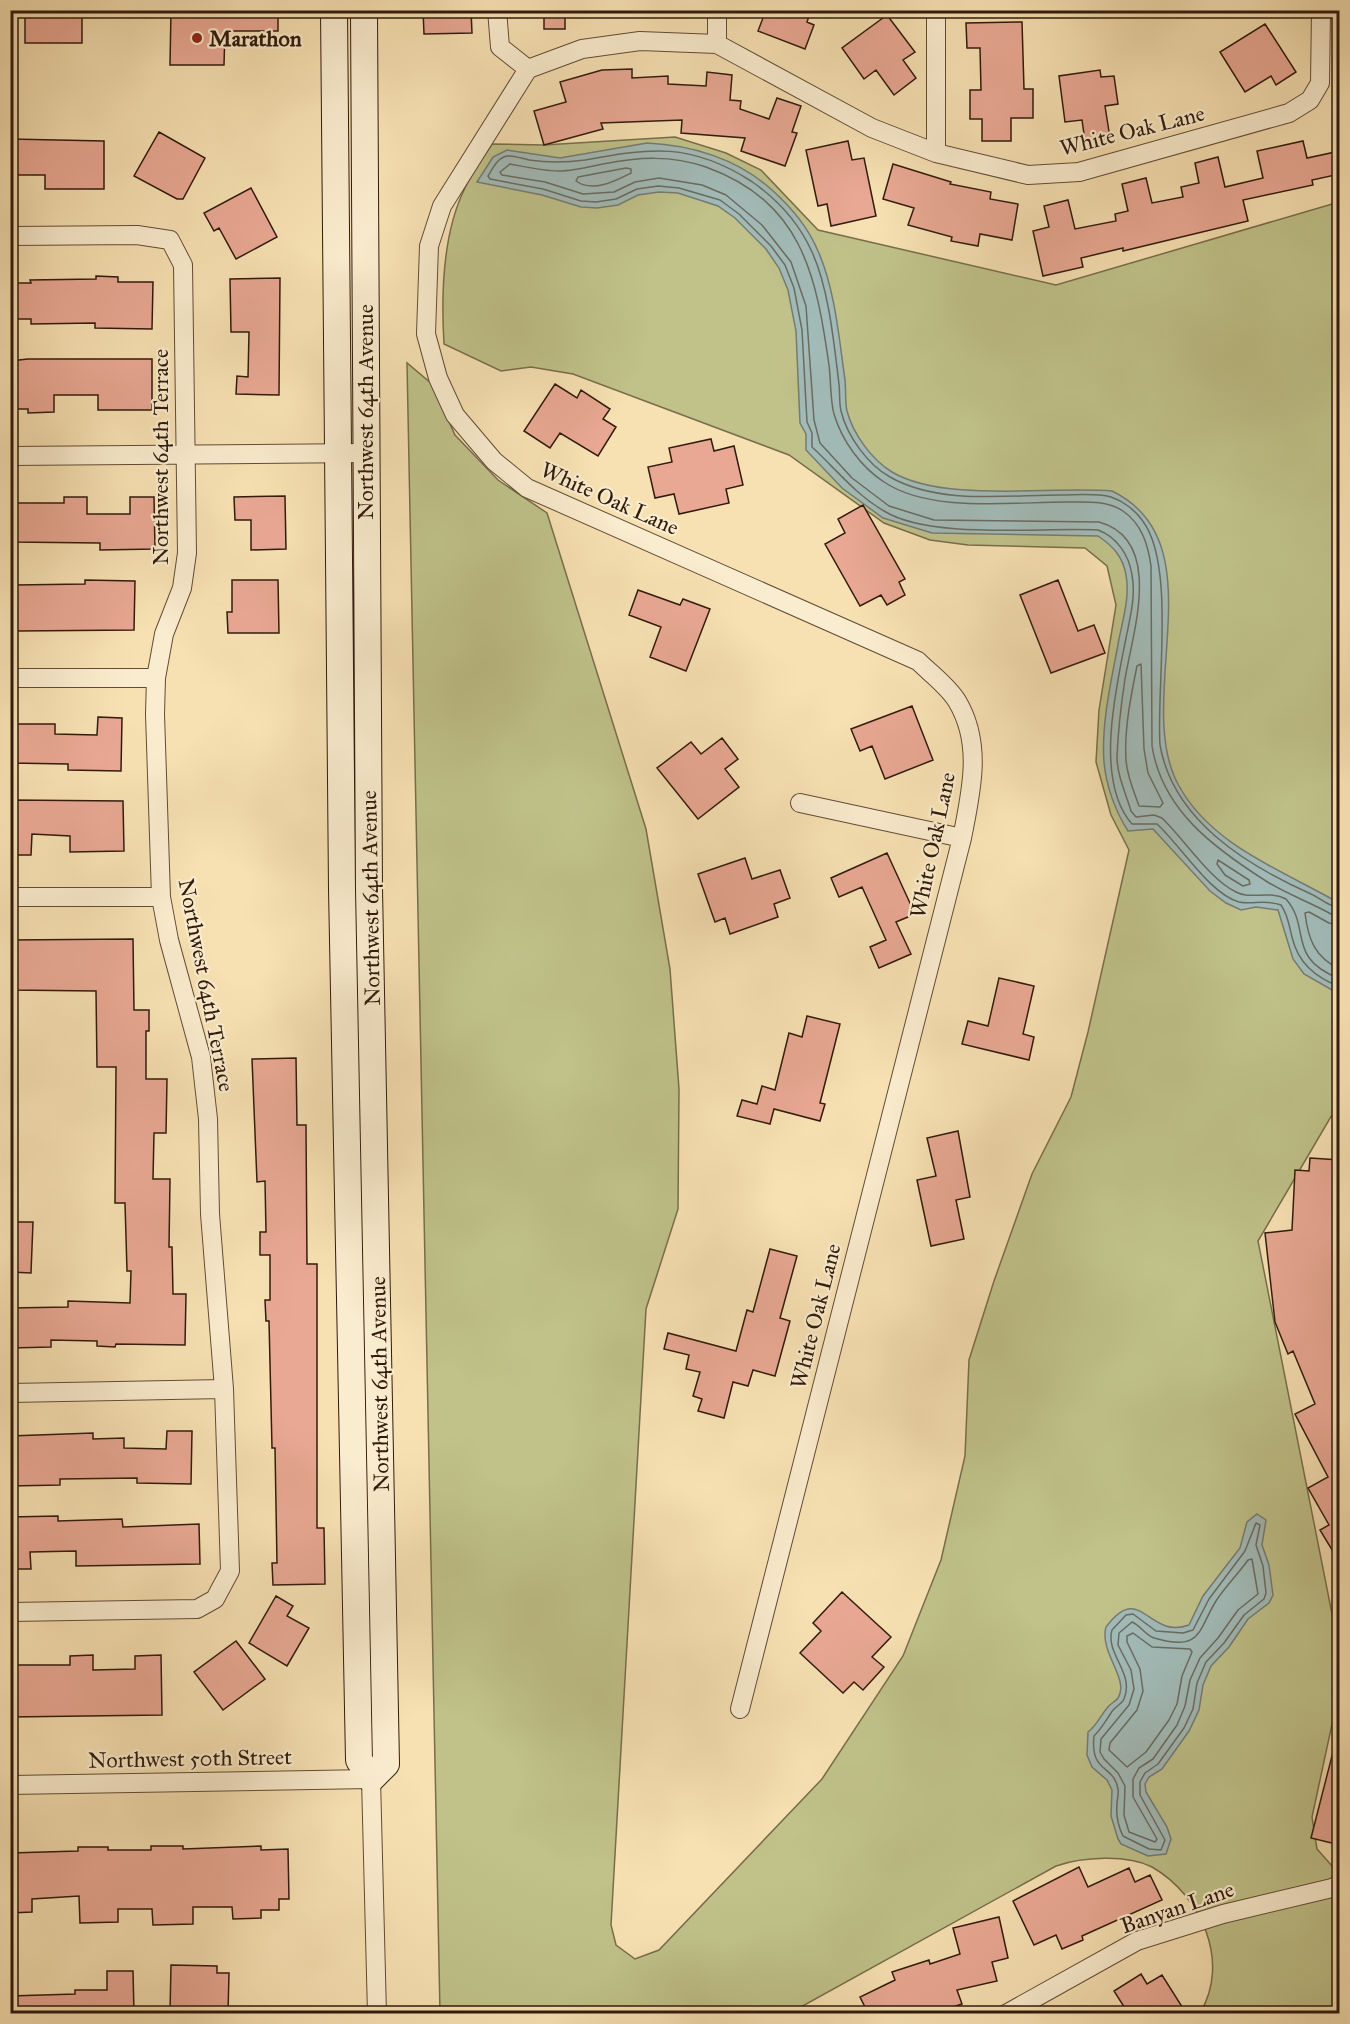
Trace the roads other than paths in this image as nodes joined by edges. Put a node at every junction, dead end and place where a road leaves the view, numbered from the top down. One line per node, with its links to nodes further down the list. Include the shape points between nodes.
1 (334, 10): 12 (street, Northwest 64th Avenue)
2 (364, 10): 11 (street, Northwest 64th Avenue)
3 (497, 10): 8 (street, via 501,47)
4 (717, 10): 7 (street)
5 (936, 10): 9 (street)
6 (1321, 10): 9 (street, White Oak Lane, via 1320,83 1310,100 1289,113 1079,172 1028,175)
7 (717, 44): 8 (street, White Oak Lane, via 640,41 582,49); 9 (street, White Oak Lane, via 872,128)
8 (528, 69): 18 (street, White Oak Lane, via 442,206 429,246 426,334 438,378 455,414 494,461 526,488 918,661 957,700 972,737 972,781)
9 (936, 153)
10 (10, 236): 14 (street, Northwest 64th Terrace, via 137,235 170,240 183,265)
11 (365, 453): 12 (street); 25 (street, Northwest 64th Avenue, via 369,901 386,1764)
12 (337, 454): 14 (street); 25 (street, Northwest 64th Avenue, via 359,1760)
13 (10, 456): 14 (street)
14 (186, 456): 16 (street, Northwest 64th Terrace, via 188,553 182,588 164,634)
15 (10, 678): 16 (street)
16 (156, 678): 20 (street, Northwest 64th Terrace)
17 (800, 803): 18 (street)
18 (962, 838): 24 (street, White Oak Lane)
19 (10, 897): 20 (street)
20 (160, 897): 21 (street, Northwest 64th Terrace, via 201,1057)
21 (224, 1389): 22 (street); 23 (street, Northwest 64th Terrace, via 230,1571 215,1599 197,1609)
22 (10, 1393)
23 (10, 1612)
24 (740, 1709)
25 (371, 1779): 26 (street, Northwest 50th Street); 28 (street, Northwest 64th Avenue)
26 (10, 1785)
27 (1340, 1884): 29 (street, Banyan Lane, via 1137,1941)
28 (377, 2013)
29 (1006, 2013)

